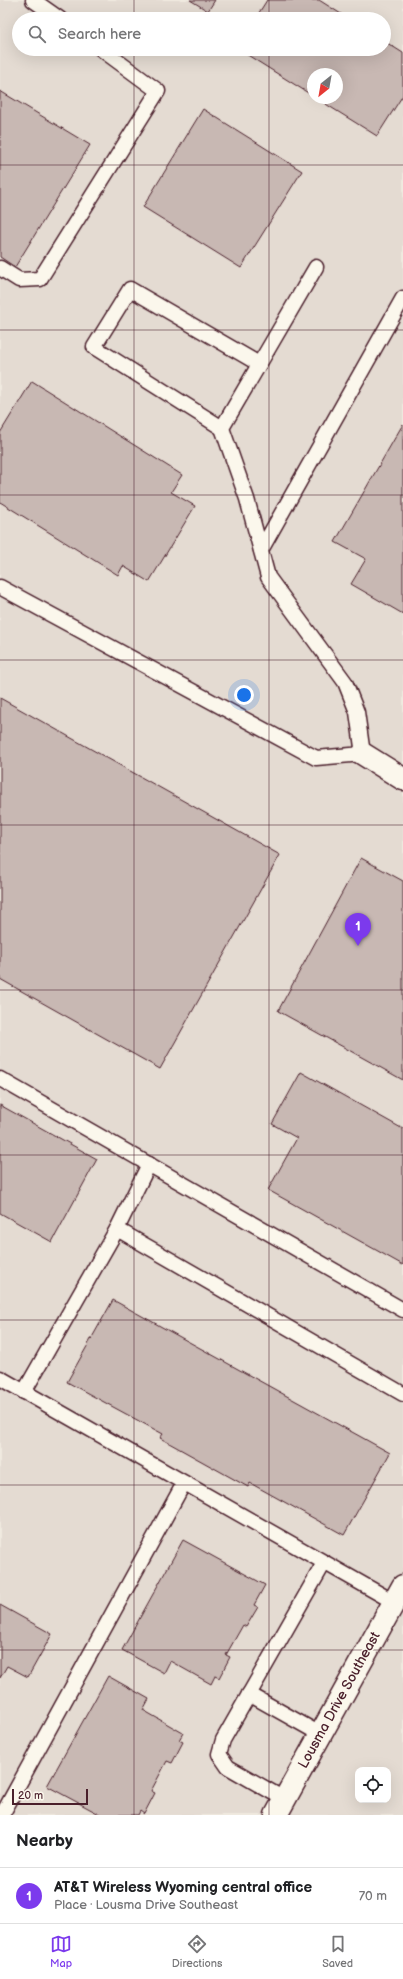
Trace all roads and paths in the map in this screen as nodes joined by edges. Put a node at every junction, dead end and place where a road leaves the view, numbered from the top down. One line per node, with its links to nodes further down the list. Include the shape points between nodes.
1 (35, 0): 2 (lane)
2 (51, 12)
3 (110, 56): 5 (lane, via 158,91 40,279 19,280)
4 (316, 267): 7 (lane)
5 (0, 268)
6 (403, 298): 9 (lane)
7 (259, 364): 8 (lane); 8 (lane, via 130,289 94,347)
8 (222, 428): 9 (lane, via 247,499)
9 (261, 550): 11 (lane, via 268,577 345,682 357,712)
10 (0, 587): 11 (lane, via 316,758)
11 (362, 754): 12 (street)
12 (403, 779)
13 (0, 1079): 14 (lane)
14 (149, 1164): 15 (lane); 16 (lane)
15 (117, 1229): 18 (lane); 19 (lane)
16 (403, 1310)
17 (0, 1378): 18 (lane)
18 (24, 1392): 20 (lane)
19 (403, 1394)
20 (184, 1483): 21 (lane); 26 (lane)
21 (324, 1563): 22 (lane); 23 (lane)
22 (398, 1594): 24 (street, Lousma Drive Southeast)
23 (249, 1694): 24 (lane); 25 (lane, via 223,1740 219,1754 228,1767)
24 (320, 1734): 25 (street, Lousma Drive Southeast)
25 (283, 1809)
26 (2, 1815)

